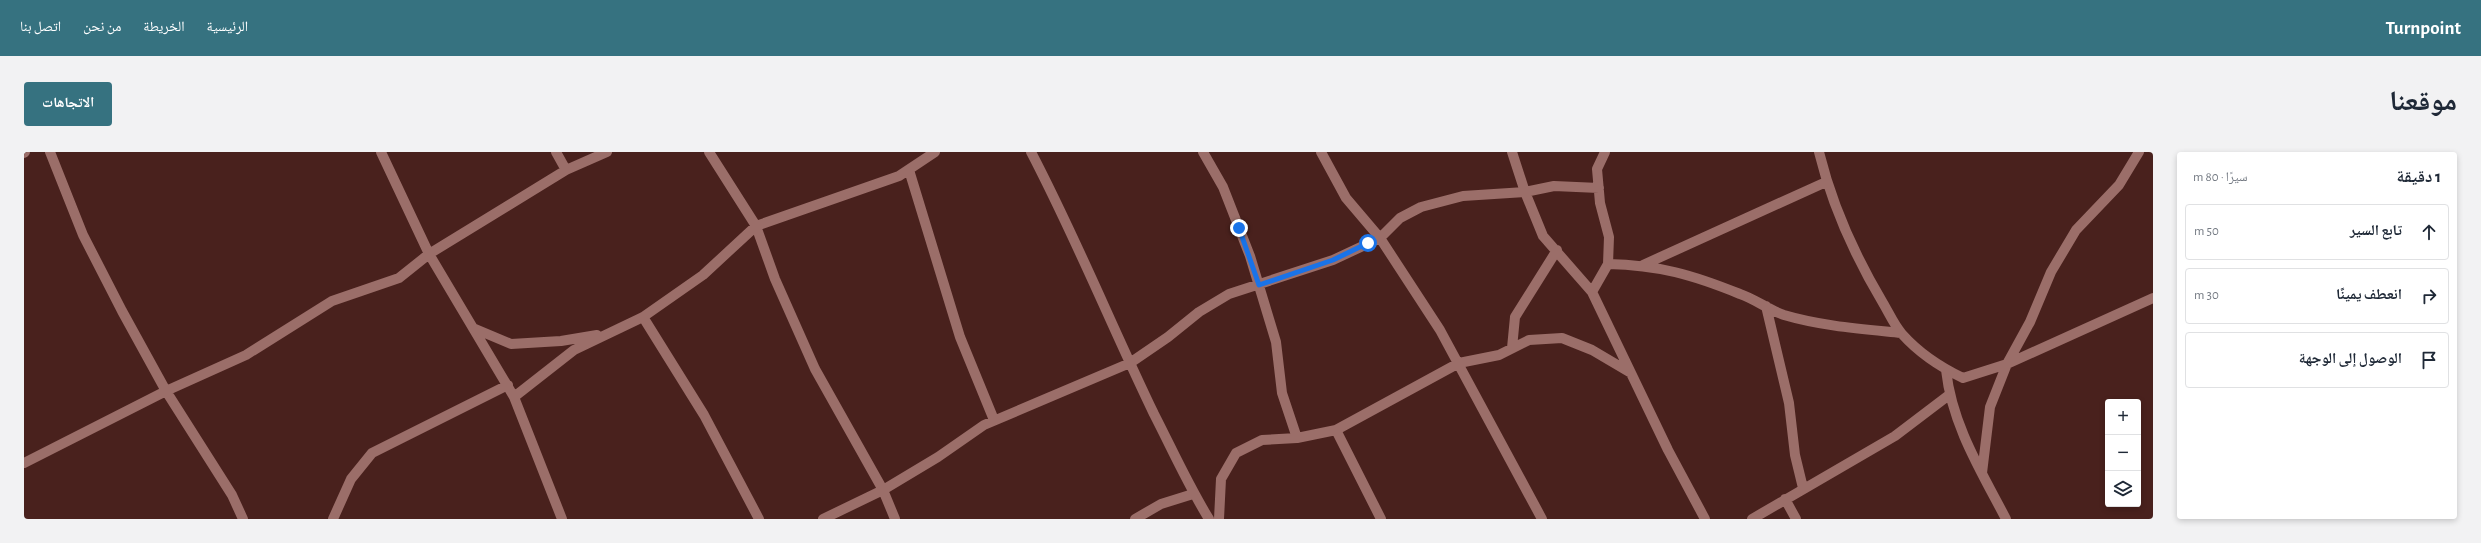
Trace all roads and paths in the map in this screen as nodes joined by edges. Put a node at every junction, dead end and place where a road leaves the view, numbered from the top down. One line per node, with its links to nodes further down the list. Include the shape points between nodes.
1 (50, 152): 40 (street, via 83,235)
2 (381, 152): 22 (street)
3 (556, 152): 14 (street)
4 (607, 152): 14 (street)
5 (709, 152): 19 (street)
6 (935, 152): 15 (street)
7 (1032, 152): 34 (street)
8 (1202, 152): 25 (street, via 1223,187)
9 (1321, 152): 20 (street, via 1346,198)
10 (1512, 152): 18 (street)
11 (1604, 152): 17 (street, via 1597,169)
12 (1819, 152): 16 (street)
13 (2139, 152): 36 (street, via 2118,185 2076,230 2051,272 2030,322)
14 (566, 170): 22 (street)
15 (909, 170): 19 (street, via 899,176); 43 (street, via 960,338)
16 (1826, 182): 24 (street); 32 (street, via 1861,266)
17 (1599, 188): 18 (street, via 1554,186); 23 (street, via 1609,237)
18 (1525, 192): 20 (street, via 1463,196 1421,207 1400,218); 21 (street, via 1543,236)
19 (756, 226): 29 (street, via 703,275); 49 (street, via 775,279 815,369)
20 (1380, 238): 25 (street, via 1333,260); 35 (street)
21 (1557, 250): 26 (street); 33 (street, via 1515,316)
22 (429, 254): 30 (street); 40 (street, via 399,278 332,301 246,355)
23 (1608, 264): 24 (street); 26 (street)
24 (1643, 265): 28 (street, via 1681,272 1742,294)
25 (1259, 285): 34 (street, via 1229,294 1205,308); 45 (street, via 1276,342 1282,393)
26 (1592, 292): 38 (street)
27 (2153, 298): 36 (street)
28 (1766, 306): 32 (street, via 1783,315 1840,326); 48 (street, via 1789,403 1795,455)
29 (643, 317): 31 (street); 55 (street, via 704,415)
30 (473, 328): 31 (street, via 511,344 561,342); 39 (street)
31 (610, 332): 42 (street, via 574,350)
32 (1901, 333): 37 (street)
33 (1512, 348): 35 (street, via 1499,355); 38 (street, via 1528,340 1562,338 1592,350)
34 (1130, 363): 43 (street); 50 (street)
35 (1459, 363): 44 (street); 62 (street)
36 (2007, 364): 37 (street, via 1963,378); 47 (street, via 1990,407)
37 (1946, 370): 41 (street)
38 (1631, 373): 63 (street)
39 (508, 386): 42 (street); 53 (street, via 372,453 351,479)
40 (166, 391): 46 (street); 52 (street, via 232,495)
41 (1949, 395): 47 (street, via 1960,429); 48 (street, via 1895,436)
42 (514, 397): 54 (street)
43 (994, 420): 49 (street)
44 (1336, 430): 45 (street); 61 (street)
45 (1297, 438): 60 (street, via 1262,440 1236,453 1221,479)
46 (25, 460)
47 (1982, 473): 66 (street)
48 (1803, 488): 51 (street)
49 (883, 490): 56 (street); 57 (street)
50 (1193, 494): 58 (street, via 1161,504); 59 (street)
51 (1785, 499): 64 (street); 65 (street)
52 (243, 519)
53 (334, 519)
54 (562, 519)
55 (759, 519)
56 (823, 519)
57 (895, 519)
58 (1135, 519)
59 (1209, 519)
60 (1219, 519)
61 (1380, 519)
62 (1542, 519)
63 (1705, 519)
64 (1752, 519)
65 (1796, 519)
66 (2006, 519)

